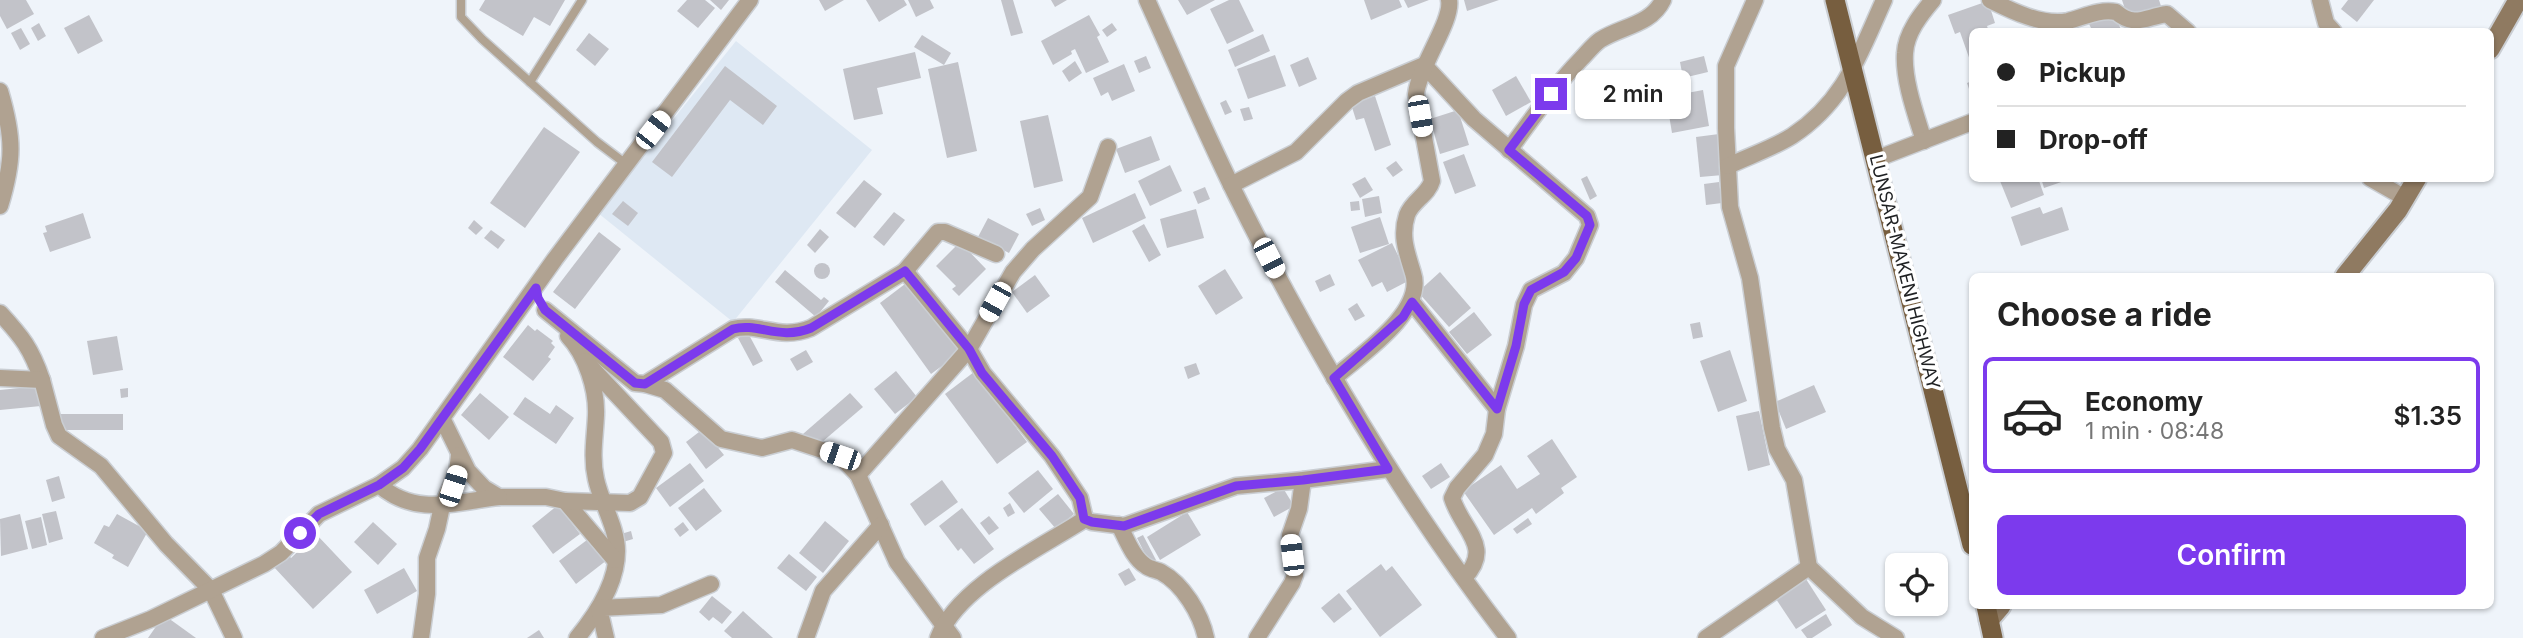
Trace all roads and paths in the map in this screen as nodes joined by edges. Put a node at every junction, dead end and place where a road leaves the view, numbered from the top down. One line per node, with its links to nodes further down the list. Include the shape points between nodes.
1 (461, 0): 19 (lane, via 461,17)
2 (582, 0): 19 (lane)
3 (750, 0): 26 (street)
4 (1147, 0): 30 (street)
5 (1450, 0): 17 (street)
6 (1663, 0): 24 (street, via 1655,13 1639,24 1597,42)
7 (1755, 0): 27 (street, via 1726,66)
8 (1835, 0): 18 (main road, LUNSAR-MAKENI HIGHWAY)
9 (1884, 0): 18 (street)
10 (1933, 0): 22 (street, via 1920,15 1905,53)
11 (1990, 0): 14 (street, via 2046,21 2066,22 2102,11 2116,12 2133,22 2167,14)
12 (2320, 0): 15 (street)
13 (2517, 0): 16 (main road)
14 (2183, 28)
15 (2326, 28)
16 (2494, 42)
17 (1424, 65): 24 (street); 30 (street, via 1358,93 1296,152); 37 (street, via 1416,94 1432,181 1430,190 1407,214 1405,252 1414,275)
18 (1852, 70): 25 (main road, LUNSAR-MAKENI HIGHWAY); 27 (street, via 1822,112 1791,137)
19 (530, 82): 26 (lane)
20 (0, 91): 32 (street, via 9,120 12,158)
21 (1969, 123): 22 (street)
22 (1924, 141): 25 (street)
23 (1108, 147): 40 (street, via 1090,197 1013,272)
24 (1509, 150): 46 (street, via 1580,209 1590,225 1576,258 1564,272 1531,290)
25 (1876, 159): 54 (main road, LUNSAR-MAKENI HIGHWAY)
26 (626, 164): 36 (street)
27 (1728, 166): 63 (street, via 1730,207 1750,278 1772,428 1777,449 1794,480)
28 (2377, 182): 31 (street)
29 (2415, 182): 31 (main road)
30 (1231, 185): 43 (street)
31 (2405, 198): 35 (main road)
32 (0, 206)
33 (996, 254): 34 (street, via 946,232 938,233)
34 (905, 271): 40 (street); 45 (street, via 800,333 733,329)
35 (2347, 273)
36 (536, 288): 38 (street); 47 (street)
37 (1412, 302): 43 (street, via 1403,317); 46 (street)
38 (545, 310): 41 (street); 45 (street, via 635,383)
39 (0, 313): 44 (street, via 22,336)
40 (969, 349): 50 (street); 59 (street, via 982,373 1052,456 1080,498)
41 (584, 359): 56 (street, via 596,412 592,458); 56 (street, via 661,442 664,453 640,497 630,503)
42 (0, 378): 44 (street)
43 (1334, 378): 49 (street)
44 (42, 380): 66 (street, via 59,436 101,466)
45 (645, 384): 50 (street, via 665,390 721,439 762,448 792,440 840,456)
46 (1497, 409): 64 (street, via 1485,456 1452,498 1478,556)
47 (442, 418): 48 (street); 52 (street, via 403,468)
48 (459, 454): 53 (street, via 476,480); 57 (street, via 455,479)
49 (1388, 469): 51 (street); 64 (street)
50 (858, 475): 60 (street)
51 (1303, 480): 61 (street, via 1236,486); 76 (street, via 1290,535 1295,575)
52 (379, 485): 57 (street, via 407,502); 66 (street, via 319,514 281,553)
53 (499, 497): 55 (street); 57 (street)
54 (1967, 498): 58 (main road, LUNSAR-MAKENI HIGHWAY)
55 (565, 501): 56 (street); 62 (street)
56 (604, 503): 62 (street, via 617,551)
57 (442, 506): 71 (street, via 427,558)
58 (1969, 517)
59 (1084, 519): 61 (street); 68 (street, via 977,588)
60 (881, 525): 68 (street, via 897,562); 74 (street, via 823,590)
61 (1119, 525): 75 (street, via 1145,566 1162,573 1194,607)
62 (615, 560): 67 (street)
63 (1809, 568): 78 (street); 79 (street, via 1862,617)
64 (1464, 578): 77 (street)
65 (711, 584): 67 (street, via 661,605)
66 (211, 590): 69 (street); 70 (street)
67 (598, 608): 72 (street); 73 (street)
68 (945, 634)
69 (103, 638)
70 (234, 638)
71 (421, 638)
72 (577, 638)
73 (606, 638)
74 (806, 638)
75 (1206, 638)
76 (1257, 638)
77 (1508, 638)
78 (1706, 638)
79 (1896, 638)

